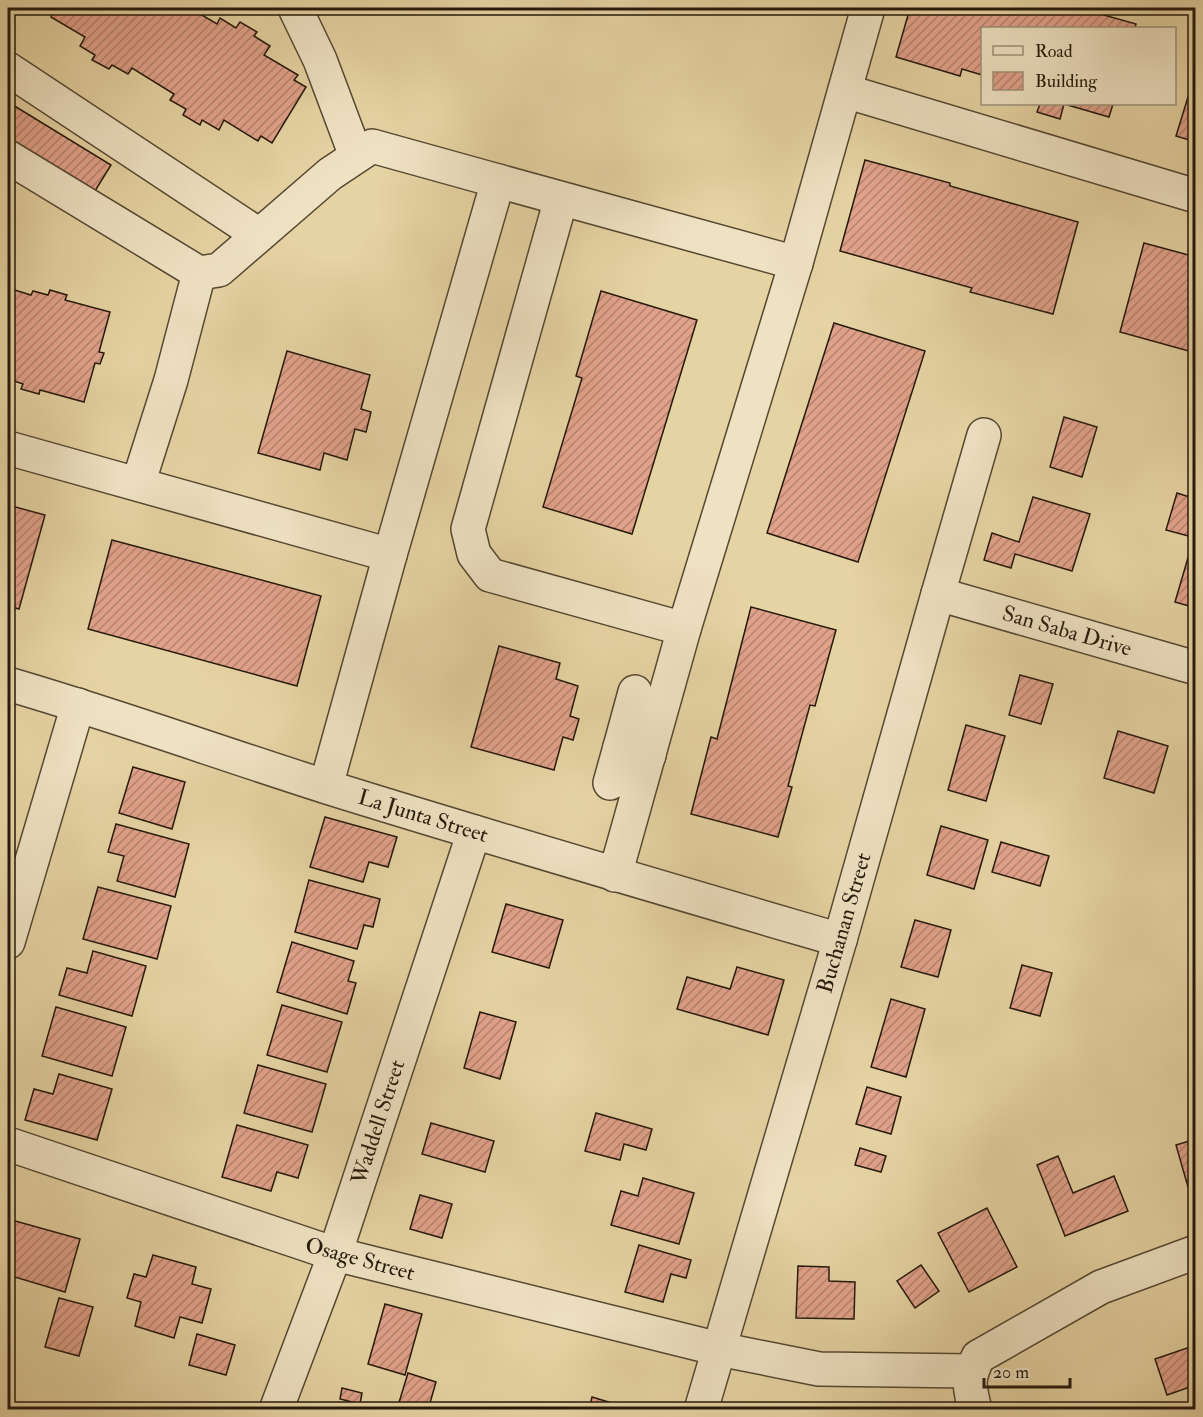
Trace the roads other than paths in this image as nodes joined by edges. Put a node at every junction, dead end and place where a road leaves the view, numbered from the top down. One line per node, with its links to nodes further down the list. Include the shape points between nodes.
1 (295, 8): 5 (street, via 320,60)
2 (868, 8): 4 (street)
3 (8, 69): 10 (street)
4 (845, 91): 8 (street); 11 (street)
5 (356, 156): 7 (street, via 372,146); 10 (street)
6 (8, 157): 12 (street)
7 (498, 181): 9 (street); 16 (street)
8 (1196, 196)
9 (561, 199): 11 (street); 18 (street, via 468,529 474,554 490,575)
10 (259, 235): 12 (street, via 219,270)
11 (796, 263): 18 (street)
12 (199, 273): 15 (street)
13 (984, 435): 17 (street, Buchanan Street)
14 (8, 448): 15 (street)
15 (138, 484): 16 (street)
16 (390, 555): 25 (street)
17 (938, 594): 19 (street, San Saba Drive); 28 (street, Buchanan Street)
18 (684, 629): 23 (street, via 670,677)
19 (1196, 668)
20 (8, 684): 22 (street, La Junta Street)
21 (635, 692): 23 (street)
22 (78, 705): 25 (street, La Junta Street); 29 (street)
23 (634, 751): 24 (street); 27 (street)
24 (610, 783)
25 (326, 786): 26 (street, La Junta Street)
26 (474, 832): 27 (street, La Junta Street); 32 (street, Waddell Street)
27 (615, 875): 28 (street, La Junta Street)
28 (840, 940): 33 (street, Buchanan Street)
29 (8, 942)
30 (8, 1144): 32 (street, Osage Street)
31 (1196, 1252): 34 (street, via 1101,1287 978,1357)
32 (335, 1254): 33 (street, Osage Street); 35 (street, Waddell Street)
33 (719, 1349): 34 (street, Osage Street, via 819,1369); 36 (street, Buchanan Street)
34 (971, 1371): 37 (street, via 969,1384)
35 (276, 1410)
36 (701, 1410)
37 (975, 1410)

